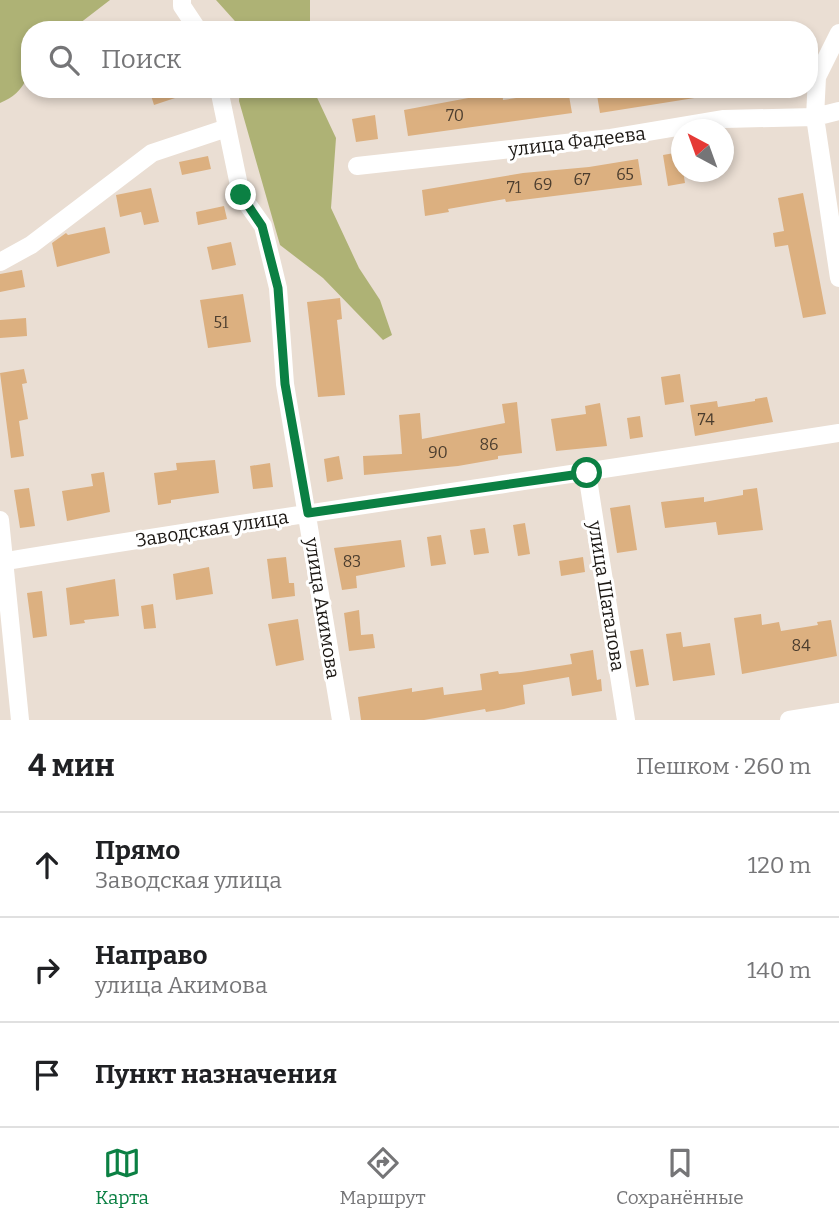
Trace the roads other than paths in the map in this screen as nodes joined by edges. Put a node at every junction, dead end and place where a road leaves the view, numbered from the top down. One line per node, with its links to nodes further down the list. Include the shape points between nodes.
1 (182, 0): 2 (street)
2 (192, 21)
3 (839, 33): 4 (street)
4 (818, 75)
5 (221, 98): 9 (street, улица Акимова)
6 (816, 98): 8 (street)
7 (839, 111): 8 (street, улица Фадеева)
8 (815, 117): 10 (street, улица Фадеева, via 724,119 611,138); 12 (street)
9 (227, 128): 11 (street, via 152,153 31,245); 15 (street, улица Акимова, via 241,195 262,226 278,288 285,384)
10 (357, 166)
11 (0, 262)
12 (839, 278)
13 (839, 433): 14 (street, Заводская улица)
14 (587, 473): 15 (street, Заводская улица); 21 (street, улица Шаталова)
15 (308, 513): 17 (street, Заводская улица); 20 (street, улица Акимова)
16 (0, 520): 17 (street)
17 (2, 562): 19 (street)
18 (839, 712): 22 (street)
19 (20, 720)
20 (341, 720)
21 (626, 720)
22 (789, 720)

